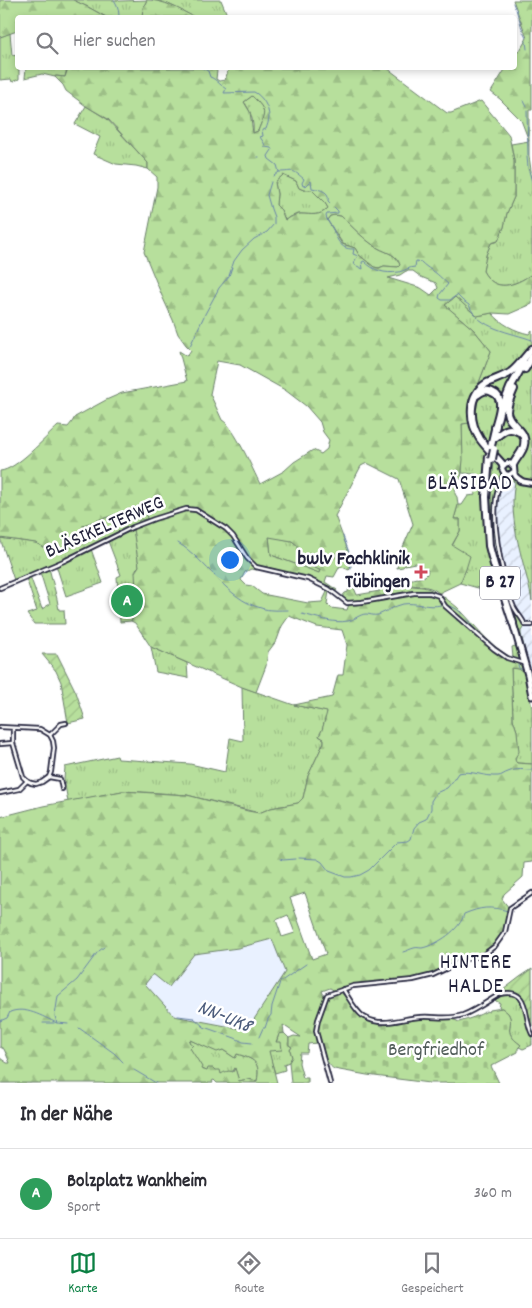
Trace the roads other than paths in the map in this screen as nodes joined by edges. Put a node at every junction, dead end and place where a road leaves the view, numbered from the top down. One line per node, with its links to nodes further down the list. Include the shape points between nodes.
1 (532, 349): 4 (highway, B 27, via 510,388); 7 (highway, via 514,370 483,386 473,400 472,419 479,437)
2 (532, 357): 3 (highway, B 27)
3 (514, 388): 5 (highway, B 27); 7 (highway, via 508,416 525,442 523,450)
4 (495, 428): 6 (highway, B 27); 7 (highway, via 500,400 491,391 482,391 478,393 473,407 476,428)
5 (496, 437): 6 (highway, B 27); 7 (highway, via 508,429 522,435 523,446)
6 (492, 447): 10 (highway, B 27, bridge, via 489,498 492,536)
7 (508, 469): 8 (street, via 517,480); 11 (street, via 497,496 497,544 514,608 525,625)
8 (532, 484)
9 (0, 588): 12 (street, BLÄSIKELTERWEG, via 133,527 190,509 226,529 256,567 308,579 348,603 414,593 439,596 445,606 494,649)
10 (513, 623): 12 (main road, B 27)
11 (532, 625)
12 (525, 664): 13 (main road, B 27)
13 (532, 696)
14 (66, 723): 17 (street)
15 (0, 727): 16 (street)
16 (13, 728): 17 (street, via 40,729); 18 (street)
17 (50, 736): 20 (street, via 54,748)
18 (13, 743): 19 (street); 21 (street)
19 (0, 744)
20 (49, 777): 21 (street, via 38,783); 22 (street, via 60,778)
21 (26, 781): 23 (street, via 19,789)
22 (62, 788)
23 (0, 793)
24 (532, 893): 25 (street, via 510,908 505,932 483,955 413,980)
25 (343, 989): 26 (street, via 361,1014 383,1023 419,1017 455,1017 471,1012 500,994 509,993 523,1001); 27 (street, via 328,995 316,1028)
26 (532, 1034)
27 (330, 1083)

